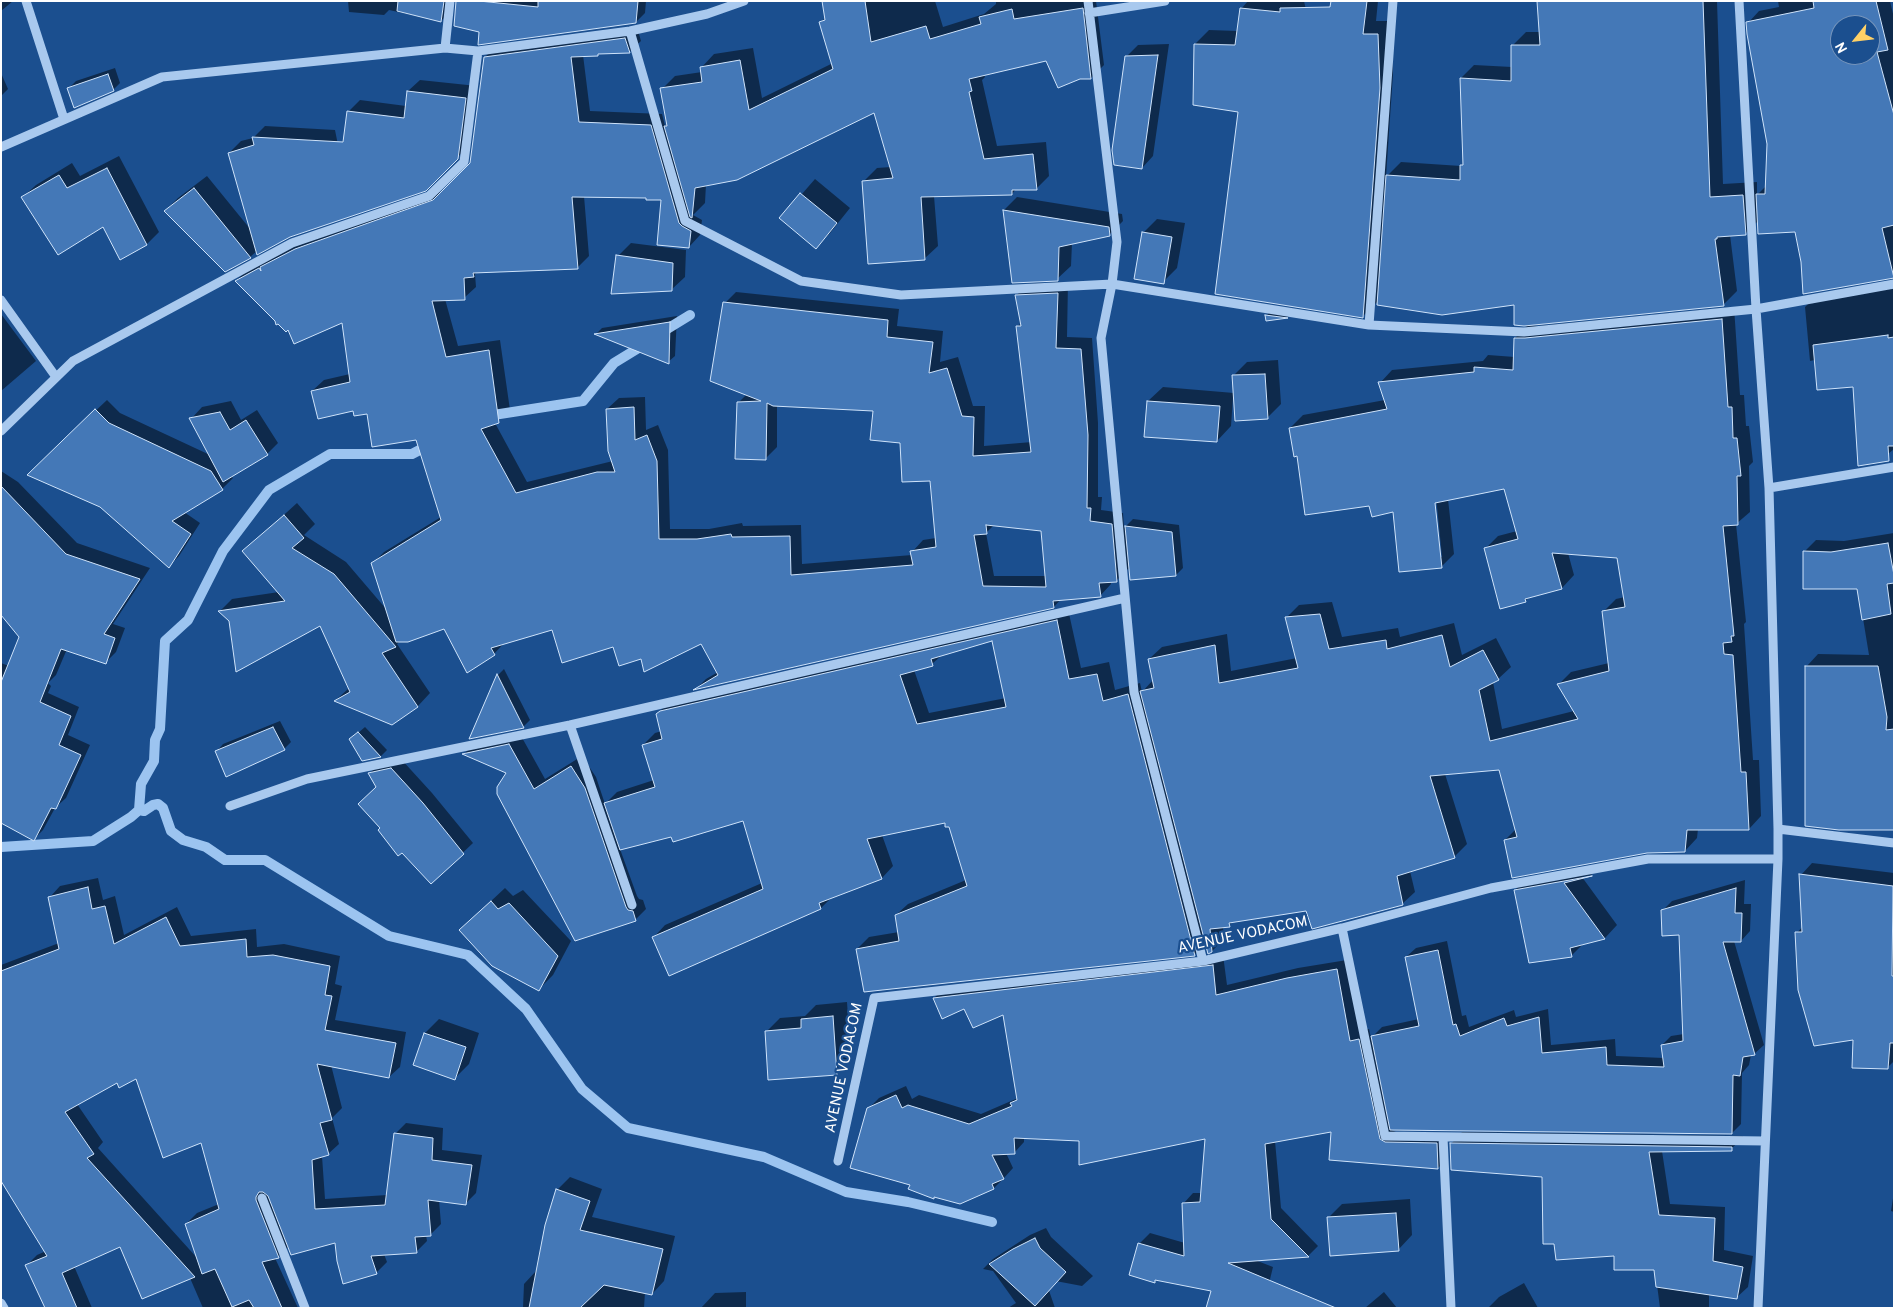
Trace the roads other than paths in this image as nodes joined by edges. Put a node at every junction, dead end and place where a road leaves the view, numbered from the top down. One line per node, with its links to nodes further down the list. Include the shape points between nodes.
1 (26, 1): 12 (street)
2 (450, 1): 10 (street)
3 (744, 1): 9 (street, via 707,14)
4 (1088, 1): 8 (street)
5 (1165, 1): 8 (street)
6 (1393, 1): 18 (street)
7 (1739, 1): 17 (street)
8 (1088, 13): 14 (street, via 1117,242)
9 (630, 31): 11 (street); 14 (street, via 685,221 801,281 901,295)
10 (445, 48): 11 (street); 12 (street, via 162,77)
11 (478, 51): 19 (street, via 464,162 429,196 292,243 73,361)
12 (64, 119): 13 (street)
13 (1, 147)
14 (1112, 284): 18 (street); 23 (street, via 1101,338)
15 (1894, 284): 17 (street)
16 (1, 300): 19 (street)
17 (1756, 309): 18 (street, via 1524,332); 22 (street)
18 (1369, 325)
19 (56, 377): 20 (street)
20 (1, 431)
21 (1894, 467): 22 (street)
22 (1769, 488): 26 (street)
23 (1125, 598): 24 (street); 31 (street, via 1134,692)
24 (570, 725): 25 (street, via 308,779); 29 (street)
25 (230, 806)
26 (1778, 830): 27 (street); 28 (street)
27 (1894, 843)
28 (1778, 859): 30 (street, AVENUE VODACOM, via 1648,859 1491,888); 33 (street)
29 (632, 905)
30 (1342, 928): 31 (street, AVENUE VODACOM); 32 (street, via 1385,1136)
31 (1203, 961): 34 (street, AVENUE VODACOM, via 874,998)
32 (1443, 1137): 33 (street); 39 (street)
33 (1765, 1141): 40 (street)
34 (838, 1161)
35 (262, 1198): 38 (street)
36 (1, 1303): 37 (street)
37 (4, 1308)
38 (305, 1308)
39 (1451, 1308)
40 (1758, 1308)

